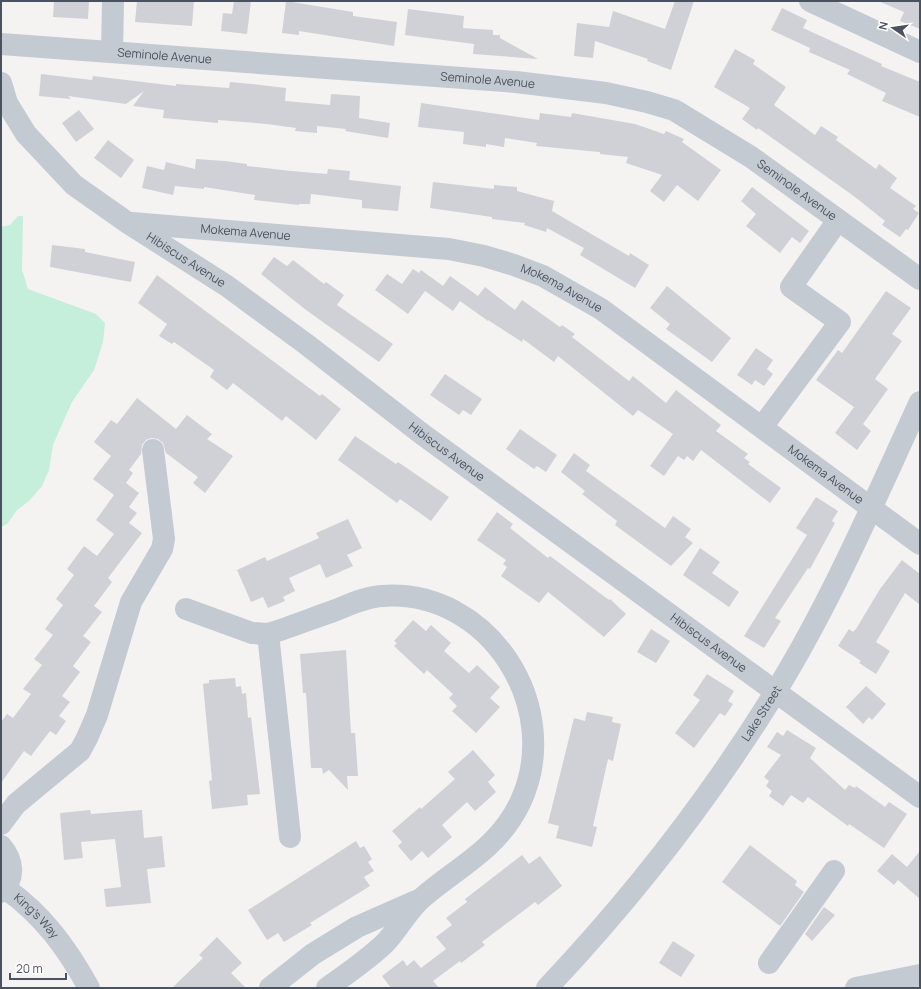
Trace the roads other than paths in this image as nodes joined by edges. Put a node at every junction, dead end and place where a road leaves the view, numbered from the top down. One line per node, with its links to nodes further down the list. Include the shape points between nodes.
1 (113, 1): 4 (street)
2 (810, 1): 5 (street)
3 (1, 44): 4 (street, Seminole Avenue)
4 (112, 52): 7 (street, Seminole Avenue, via 516,82 606,93 647,102 674,110 708,130)
5 (920, 52)
6 (1, 83): 8 (street, Hibiscus Avenue, via 7,103 26,134 74,185)
7 (838, 220): 9 (street, Seminole Avenue); 11 (street, via 791,287 840,322)
8 (128, 223): 11 (street, Mokema Avenue, via 449,249 514,264 542,276 601,309); 17 (street, Hibiscus Avenue, via 233,291 440,447)
9 (920, 279)
10 (920, 402): 13 (street, Lake Street)
11 (762, 427): 13 (street, Mokema Avenue)
12 (154, 450): 19 (street, via 164,539 162,549 131,602 97,714 80,750 16,804)
13 (871, 508): 14 (street, Mokema Avenue); 17 (street, Lake Street, via 825,602)
14 (920, 544)
15 (186, 609): 16 (street, via 252,633)
16 (268, 634): 20 (street); 24 (street, via 362,600 382,596 407,597 438,603 464,615 503,653 515,670 533,727 533,753 520,803 500,835 466,866)
17 (776, 691): 18 (street, Hibiscus Avenue); 30 (street, Lake Street, via 714,784 658,860)
18 (920, 797)
19 (1, 824)
20 (290, 837)
21 (1, 846): 23 (street, King's Way, via 12,866 10,879)
22 (834, 872): 25 (street)
23 (3, 890): 27 (street, King's Way, via 22,900 41,917 64,947)
24 (421, 899): 28 (street, via 357,927 313,954); 29 (street, via 385,943)
25 (769, 963)
26 (920, 975): 31 (street)
27 (89, 988)
28 (270, 988)
29 (327, 988)
30 (546, 988)
31 (856, 988)

